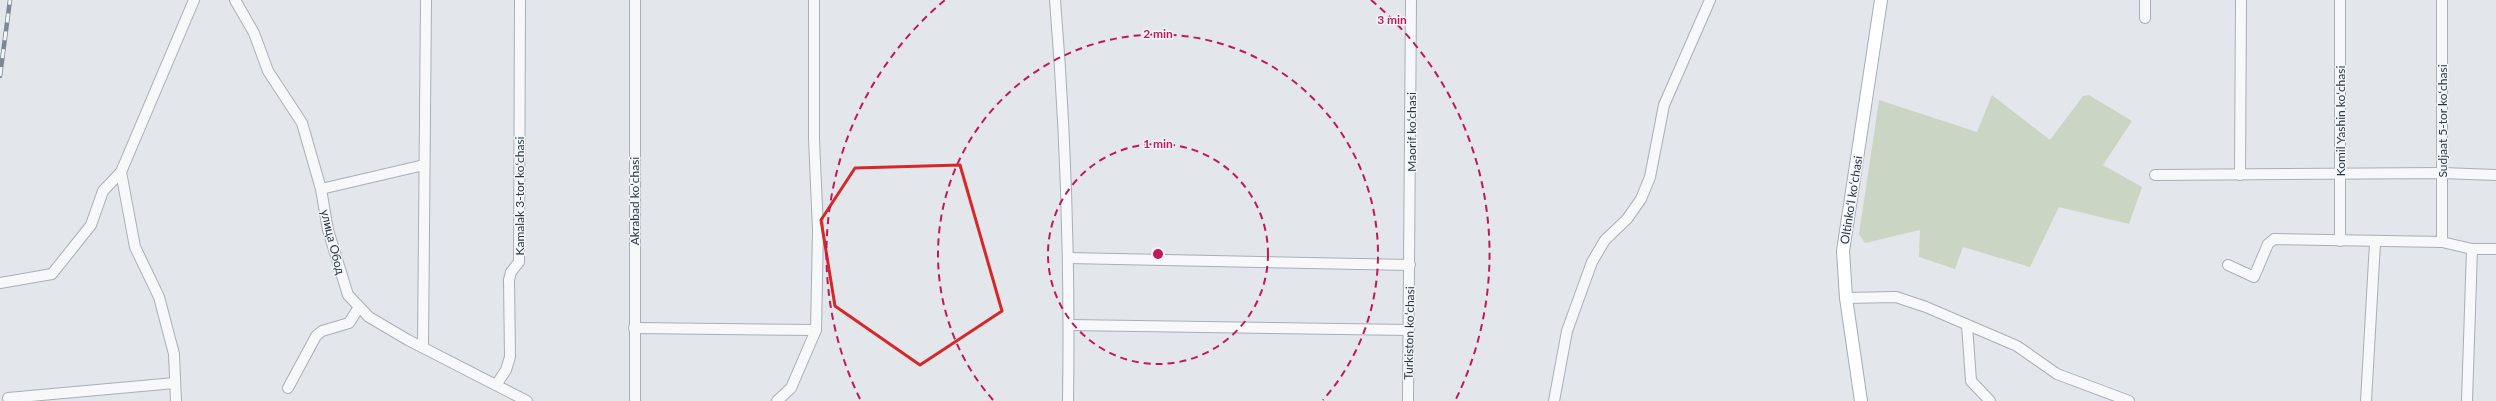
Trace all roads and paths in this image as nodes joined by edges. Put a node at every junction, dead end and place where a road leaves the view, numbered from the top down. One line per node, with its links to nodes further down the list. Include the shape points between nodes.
1 (194, 0): 17 (street)
2 (235, 0): 23 (street, улица Обод, via 254,33 268,71 302,123)
3 (426, 0): 16 (street)
4 (520, 0): 42 (street, Kamalak 3-tor koʻchasi, via 519,262 511,272 509,280 508,365)
5 (635, 0): 37 (street, Akrabad koʻchasi)
6 (814, 0): 38 (street, via 814,139 818,230)
7 (1055, 0): 29 (street, via 1065,132)
8 (1411, 0): 30 (street, Maorif koʻchasi)
9 (1710, 0): 51 (street, via 1664,105 1650,177 1627,219 1605,240 1592,262 1567,330)
10 (1881, 0): 33 (main road, Oltinkoʻl koʻchasi, via 1843,252)
11 (2145, 0): 15 (street)
12 (2240, 0): 21 (street)
13 (2340, 0): 19 (street, Komil Yashin koʻchasi)
14 (2442, 0): 18 (street, Sudjaat 5-tor koʻchasi)
15 (2145, 18)
16 (424, 165): 23 (street); 40 (street)
17 (121, 172): 32 (street, via 103,191 91,225 52,274); 41 (street, via 134,247 158,297 174,354)
18 (2442, 173): 19 (street); 22 (street); 26 (street, Sudjaat 5-tor koʻchasi)
19 (2340, 174): 21 (street); 24 (street, Komil Yashin koʻchasi)
20 (2155, 175): 21 (street)
21 (2240, 175)
22 (2496, 175)
23 (321, 189): 34 (street, улица Обод, via 328,230 348,295)
24 (2340, 242): 25 (street); 31 (street, via 2274,240 2268,244 2254,277)
25 (2375, 242): 26 (street); 55 (street)
26 (2442, 242): 27 (street)
27 (2472, 250): 28 (street); 56 (street)
28 (2496, 250)
29 (1068, 258): 30 (street); 35 (street)
30 (1410, 265): 39 (street, Turkiston koʻchasi)
31 (2228, 265)
32 (0, 283)
33 (1846, 298): 36 (street, via 1896,297); 52 (main road, Oltinkoʻl koʻchasi)
34 (359, 307): 40 (street, улица Обод, via 369,317); 43 (street, via 349,323 322,331 316,336)
35 (1069, 325): 39 (street); 49 (street)
36 (1967, 325): 53 (street, via 1971,381); 54 (street, via 2017,346 2057,374)
37 (634, 328): 38 (street); 47 (street, Akrabad koʻchasi)
38 (816, 330): 48 (street, via 791,388)
39 (1409, 330): 50 (street, Turkiston koʻchasi)
40 (423, 346): 42 (street, улица Обод)
41 (175, 383): 44 (street); 45 (street)
42 (496, 385): 46 (street, улица Обод)
43 (288, 388)
44 (8, 398)
45 (176, 401)
46 (527, 401)
47 (635, 401)
48 (777, 401)
49 (1068, 401)
50 (1408, 401)
51 (1554, 401)
52 (1861, 401)
53 (1990, 401)
54 (2129, 401)
55 (2366, 401)
56 (2467, 401)

